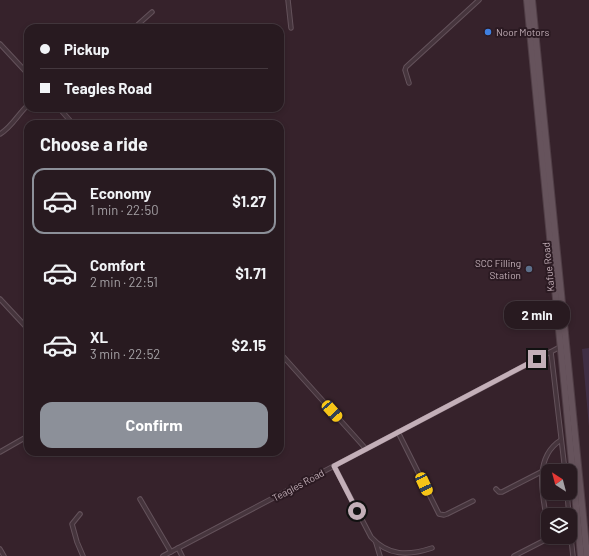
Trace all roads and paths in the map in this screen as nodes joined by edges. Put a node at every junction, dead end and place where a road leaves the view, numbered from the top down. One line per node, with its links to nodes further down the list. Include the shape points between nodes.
1 (288, 0): 7 (street)
2 (479, 0): 10 (street, via 406,67)
3 (527, 0): 17 (main road, Kafue Road)
4 (532, 0): 48 (main road, Kafue Road)
5 (152, 12): 6 (street)
6 (138, 24)
7 (291, 28)
8 (0, 44): 9 (street)
9 (24, 70)
10 (409, 83)
11 (24, 108): 14 (street, via 9,128)
12 (62, 112): 13 (street)
13 (70, 120)
14 (0, 134)
15 (0, 300): 16 (street)
16 (24, 325)
17 (560, 347): 18 (street, Teagles Road); 47 (main road, Kafue Road)
18 (551, 352): 20 (street, Teagles Road); 22 (street)
19 (284, 357): 23 (street)
20 (398, 432): 23 (street, Teagles Road); 31 (street, via 439,514 447,514)
21 (24, 438): 24 (street)
22 (561, 440): 25 (street, via 554,445); 26 (street)
23 (366, 449): 27 (street, Teagles Road)
24 (0, 452)
25 (544, 464)
26 (564, 464)
27 (334, 466): 34 (street); 36 (street, Teagles Road)
28 (541, 472): 29 (street, via 502,492)
29 (496, 489)
30 (140, 499): 39 (street)
31 (473, 501)
32 (80, 514): 41 (street, via 72,524)
33 (541, 542): 45 (street)
34 (376, 543): 37 (street, via 386,549 409,555); 44 (street)
35 (572, 544): 46 (street)
36 (178, 548): 39 (street, Teagles Road); 43 (street)
37 (432, 548)
38 (0, 550): 40 (street)
39 (171, 552): 42 (street, Teagles Road)
40 (4, 556)
41 (83, 556)
42 (163, 556)
43 (182, 556)
44 (380, 556)
45 (514, 556)
46 (573, 556)
47 (581, 556)
48 (587, 556)

